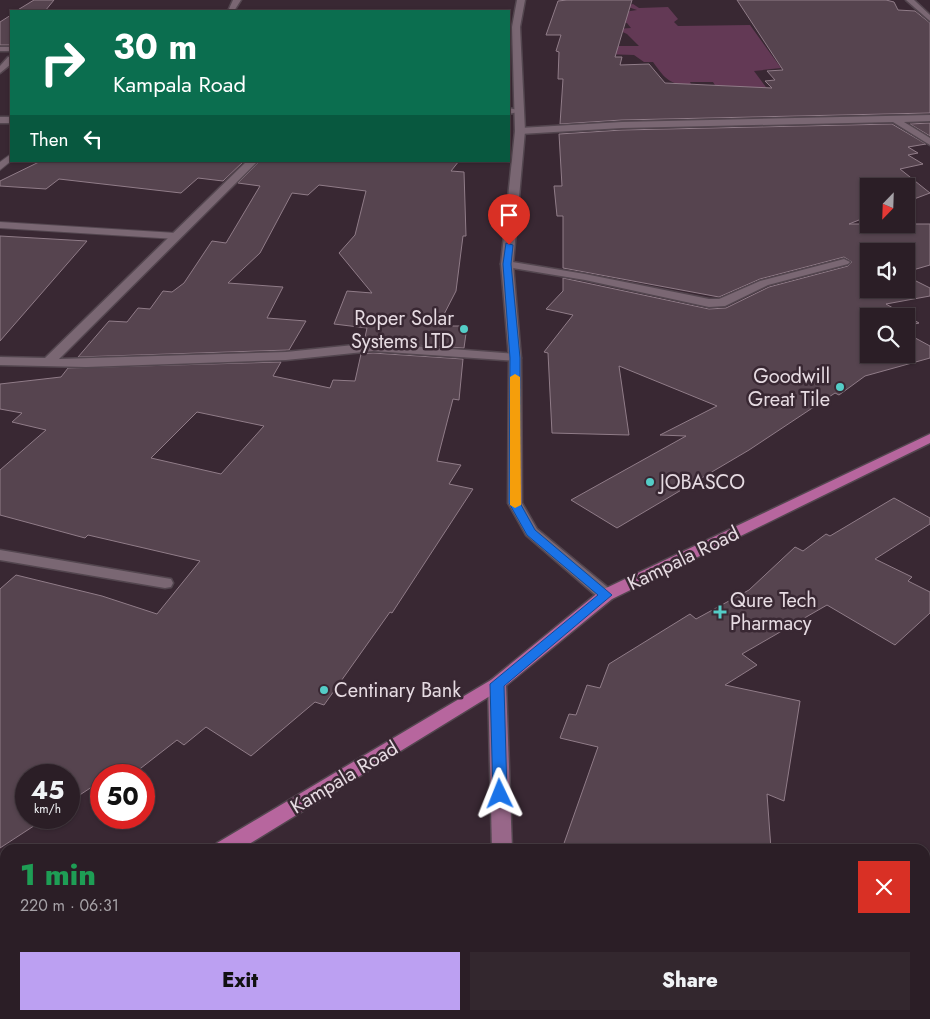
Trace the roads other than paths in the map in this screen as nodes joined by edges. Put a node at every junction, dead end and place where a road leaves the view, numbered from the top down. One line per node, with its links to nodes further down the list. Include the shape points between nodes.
1 (521, 0): 6 (street)
2 (910, 0): 3 (street)
3 (918, 7): 4 (street); 5 (street)
4 (930, 8)
5 (930, 19)
6 (512, 27): 9 (street)
7 (10, 60): 8 (street)
8 (0, 71)
9 (513, 111): 12 (street)
10 (930, 118): 11 (street)
11 (895, 120): 12 (street, via 595,124); 13 (street)
12 (520, 131): 20 (street)
13 (930, 142)
14 (9, 153): 16 (lane)
15 (252, 162): 18 (street)
16 (0, 167)
17 (0, 225): 18 (lane)
18 (176, 236): 23 (street)
19 (844, 262): 20 (street, via 764,283 721,303)
20 (507, 264): 21 (street)
21 (515, 358): 23 (street, via 373,347 286,356); 27 (street, via 515,503 531,532)
22 (0, 361): 23 (street)
23 (47, 363)
24 (930, 438): 27 (main road, Kampala Road)
25 (0, 556): 26 (street)
26 (165, 583)
27 (606, 595): 28 (main road, Kampala Road)
28 (497, 684): 29 (main road, Kampala Road); 30 (main road)
29 (232, 844)
30 (502, 844)

